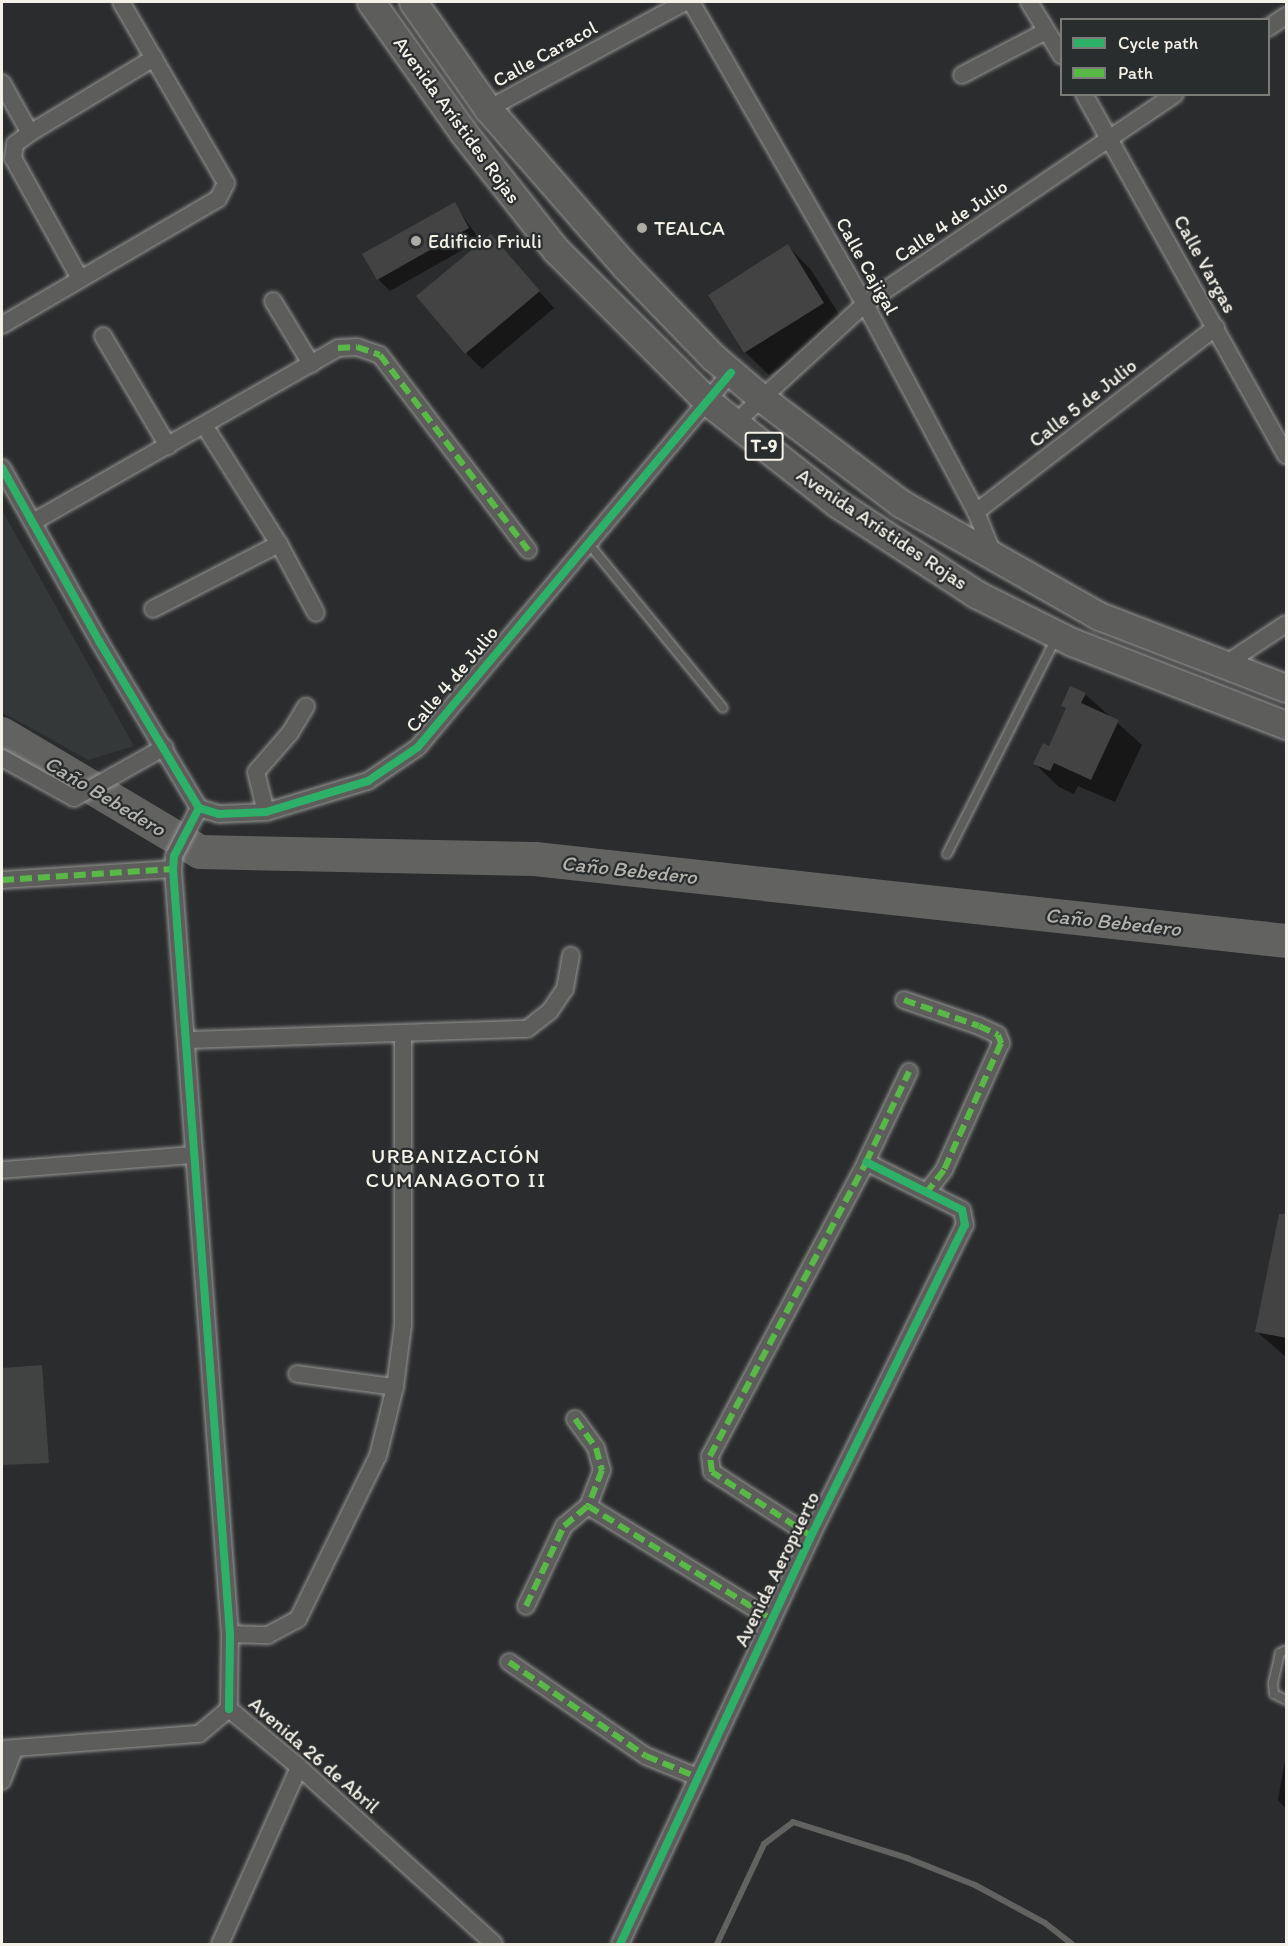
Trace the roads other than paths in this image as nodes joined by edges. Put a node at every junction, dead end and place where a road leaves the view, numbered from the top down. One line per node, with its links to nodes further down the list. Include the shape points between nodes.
1 (121, 2): 11 (street)
2 (372, 2): 28 (main road, Avenida Arístides Rojas / T-9, via 463,132 556,250)
3 (413, 2): 16 (main road, Avenida Arístides Rojas / T-9)
4 (685, 2): 16 (street, Calle Caracol)
5 (691, 2): 21 (street, Calle Cajigal)
6 (1029, 2): 9 (street)
7 (1287, 16): 8 (street)
8 (1270, 27)
9 (1046, 31): 10 (street); 12 (street)
10 (1060, 53)
11 (154, 58): 17 (street); 19 (street, via 226,183 218,199)
12 (962, 75)
13 (2, 84): 17 (street)
14 (1085, 96): 18 (street, Calle Vargas)
15 (1172, 96): 18 (street, Calle 4 de Julio)
16 (488, 109): 26 (main road, Avenida Arístides Rojas / T-9, via 625,266)
17 (30, 133): 19 (street, via 15,144 13,158)
18 (1111, 140): 21 (street, Calle 4 de Julio); 23 (street, Calle Vargas)
19 (80, 279): 22 (street)
20 (273, 301): 25 (street)
21 (865, 304): 27 (street, Calle 4 de Julio); 34 (street, Calle Cajigal)
22 (2, 325)
23 (1216, 327): 32 (street, Calle Vargas); 34 (street, Calle 5 de Julio)
24 (103, 336): 31 (street)
25 (311, 363): 30 (street); 38 (street, via 338,348 357,347 380,355)
26 (731, 373): 27 (main road, Avenida Arístides Rojas / T-9); 28 (street, Calle 4 de Julio)
27 (760, 397): 29 (street, Calle 4 de Julio); 39 (main road, Avenida Arístides Rojas / T-9, via 900,503)
28 (707, 401): 29 (main road, Avenida Arístides Rojas / T-9); 36 (street, Calle 4 de Julio)
29 (735, 423): 43 (main road, Avenida Arístides Rojas / T-9, via 838,504 976,594)
30 (204, 425): 31 (street); 37 (street)
31 (168, 446): 35 (street)
32 (1287, 455)
33 (2, 468): 35 (street)
34 (976, 512): 39 (street, Calle Cajigal)
35 (33, 522): 49 (street, via 99,641)
36 (588, 543): 47 (lane); 52 (street, Calle 4 de Julio, via 418,747 368,782)
37 (279, 544): 40 (street); 41 (street)
38 (528, 550)
39 (994, 557): 44 (main road, Avenida Arístides Rojas / T-9, via 1099,616)
40 (153, 609)
41 (316, 613)
42 (1287, 624): 44 (street)
43 (1058, 635): 48 (main road, Avenida Arístides Rojas / T-9); 53 (lane)
44 (1224, 665): 45 (main road, Avenida Arístides Rojas / T-9)
45 (1287, 688)
46 (306, 706): 52 (street, via 290,733 256,772)
47 (723, 708)
48 (1287, 725)
49 (165, 747): 50 (street, via 74,798); 51 (street)
50 (2, 758)
51 (199, 808): 52 (street, Calle 4 de Julio, via 219,814); 54 (street)
52 (266, 812)
53 (947, 854)
54 (173, 862): 55 (street); 59 (street)
55 (2, 880)
56 (571, 956): 58 (street, via 565,989 550,1011 527,1029)
57 (904, 1000): 64 (street, via 979,1026 998,1035 1001,1043 944,1170)
58 (403, 1033): 59 (street); 66 (street, via 403,1325)
59 (189, 1040): 61 (street)
60 (909, 1072): 62 (street)
61 (194, 1155): 63 (street); 72 (street)
62 (866, 1162): 64 (street); 69 (street, via 710,1456 712,1473)
63 (2, 1170)
64 (927, 1192): 69 (street, Avenida Aeropuerto, via 962,1210 964,1225)
65 (297, 1374): 66 (street)
66 (395, 1387): 72 (street, via 378,1456 298,1619 268,1635)
67 (575, 1419): 68 (street, via 596,1448 602,1470)
68 (588, 1506): 70 (street, via 564,1526); 71 (street)
69 (811, 1536): 71 (street, Avenida Aeropuerto)
70 (526, 1606)
71 (772, 1619): 79 (street, Avenida Aeropuerto)
72 (230, 1634): 76 (street)
73 (1287, 1650): 75 (lane, via 1280,1653 1274,1694)
74 (509, 1662): 79 (street, via 646,1756)
75 (1287, 1700)
76 (229, 1709): 77 (street, Avenida 26 de Abril, via 199,1734); 78 (street, Avenida 26 de Abril)
77 (8, 1749): 80 (street)
78 (299, 1767): 81 (street); 82 (street, Avenida 26 de Abril)
79 (697, 1777): 83 (street, Avenida Aeropuerto)
80 (2, 1781)
81 (220, 1944)
82 (494, 1944)
83 (620, 1944)

